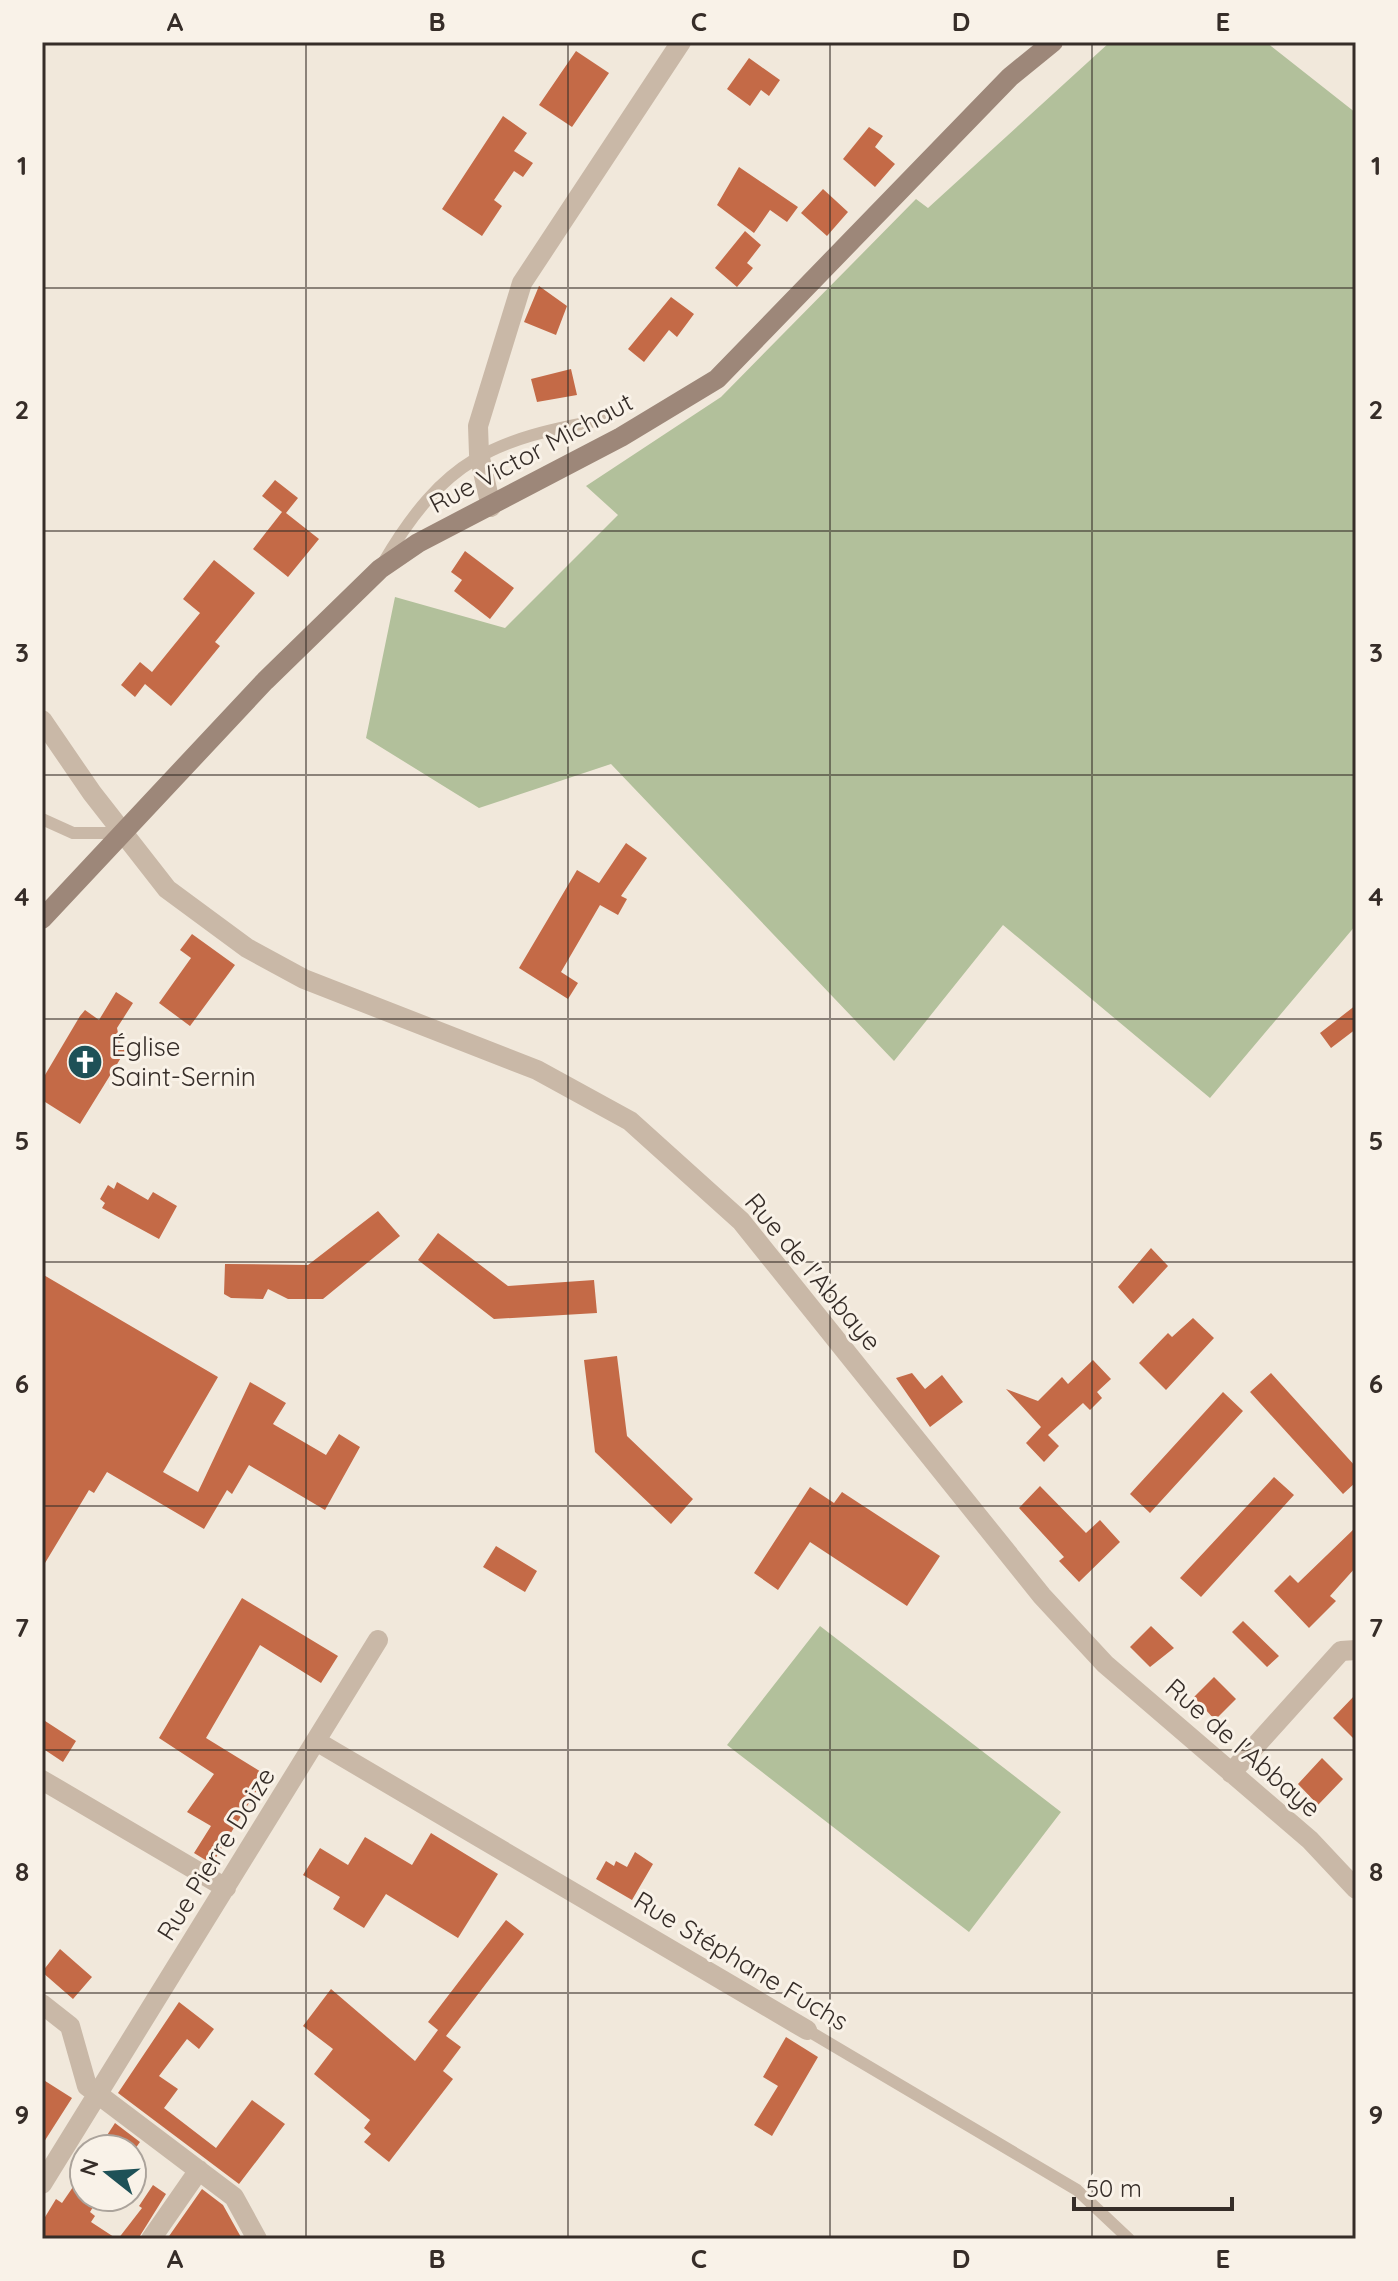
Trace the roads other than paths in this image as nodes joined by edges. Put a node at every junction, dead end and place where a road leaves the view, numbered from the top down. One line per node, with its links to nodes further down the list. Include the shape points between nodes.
1 (681, 42): 4 (street, via 522,283 486,392 478,426)
2 (1053, 42): 5 (street, Rue Victor Michaut, via 1010,77 717,379)
3 (607, 419): 4 (lane, via 543,430)
4 (479, 454): 5 (street); 6 (lane, via 462,465 402,530)
5 (491, 507): 6 (street, Rue Victor Michaut, via 418,543)
6 (380, 569): 9 (street, Rue Victor Michaut, via 313,631)
7 (42, 720): 9 (street, Rue de l'Abbaye)
8 (42, 819): 9 (lane, via 73,833)
9 (123, 833): 10 (street, Rue Victor Michaut); 14 (street, Rue de l'Abbaye, via 167,889 247,948 304,979 537,1070 630,1121 741,1221 1042,1596 1105,1664)
10 (42, 919)
11 (378, 1640): 13 (street, Rue Pierre Doize)
12 (1356, 1650): 14 (street, via 1341,1651)
13 (316, 1741): 16 (street, Rue Pierre Doize); 19 (street, Rue Stéphane Fuchs)
14 (1231, 1773): 17 (street, Rue de l'Abbaye, via 1310,1840)
15 (42, 1780): 16 (street)
16 (226, 1888): 20 (street, Rue Pierre Doize)
17 (1356, 1889)
18 (42, 2004): 20 (street, via 70,2026 87,2086)
19 (807, 2030): 25 (lane, Rue Stéphane Fuchs, via 1077,2190)
20 (99, 2095): 21 (street); 22 (street, Rue Pierre Doize)
21 (199, 2170): 23 (street); 24 (street, via 234,2197)
22 (42, 2184)
23 (151, 2239)
24 (257, 2239)
25 (1129, 2239)

